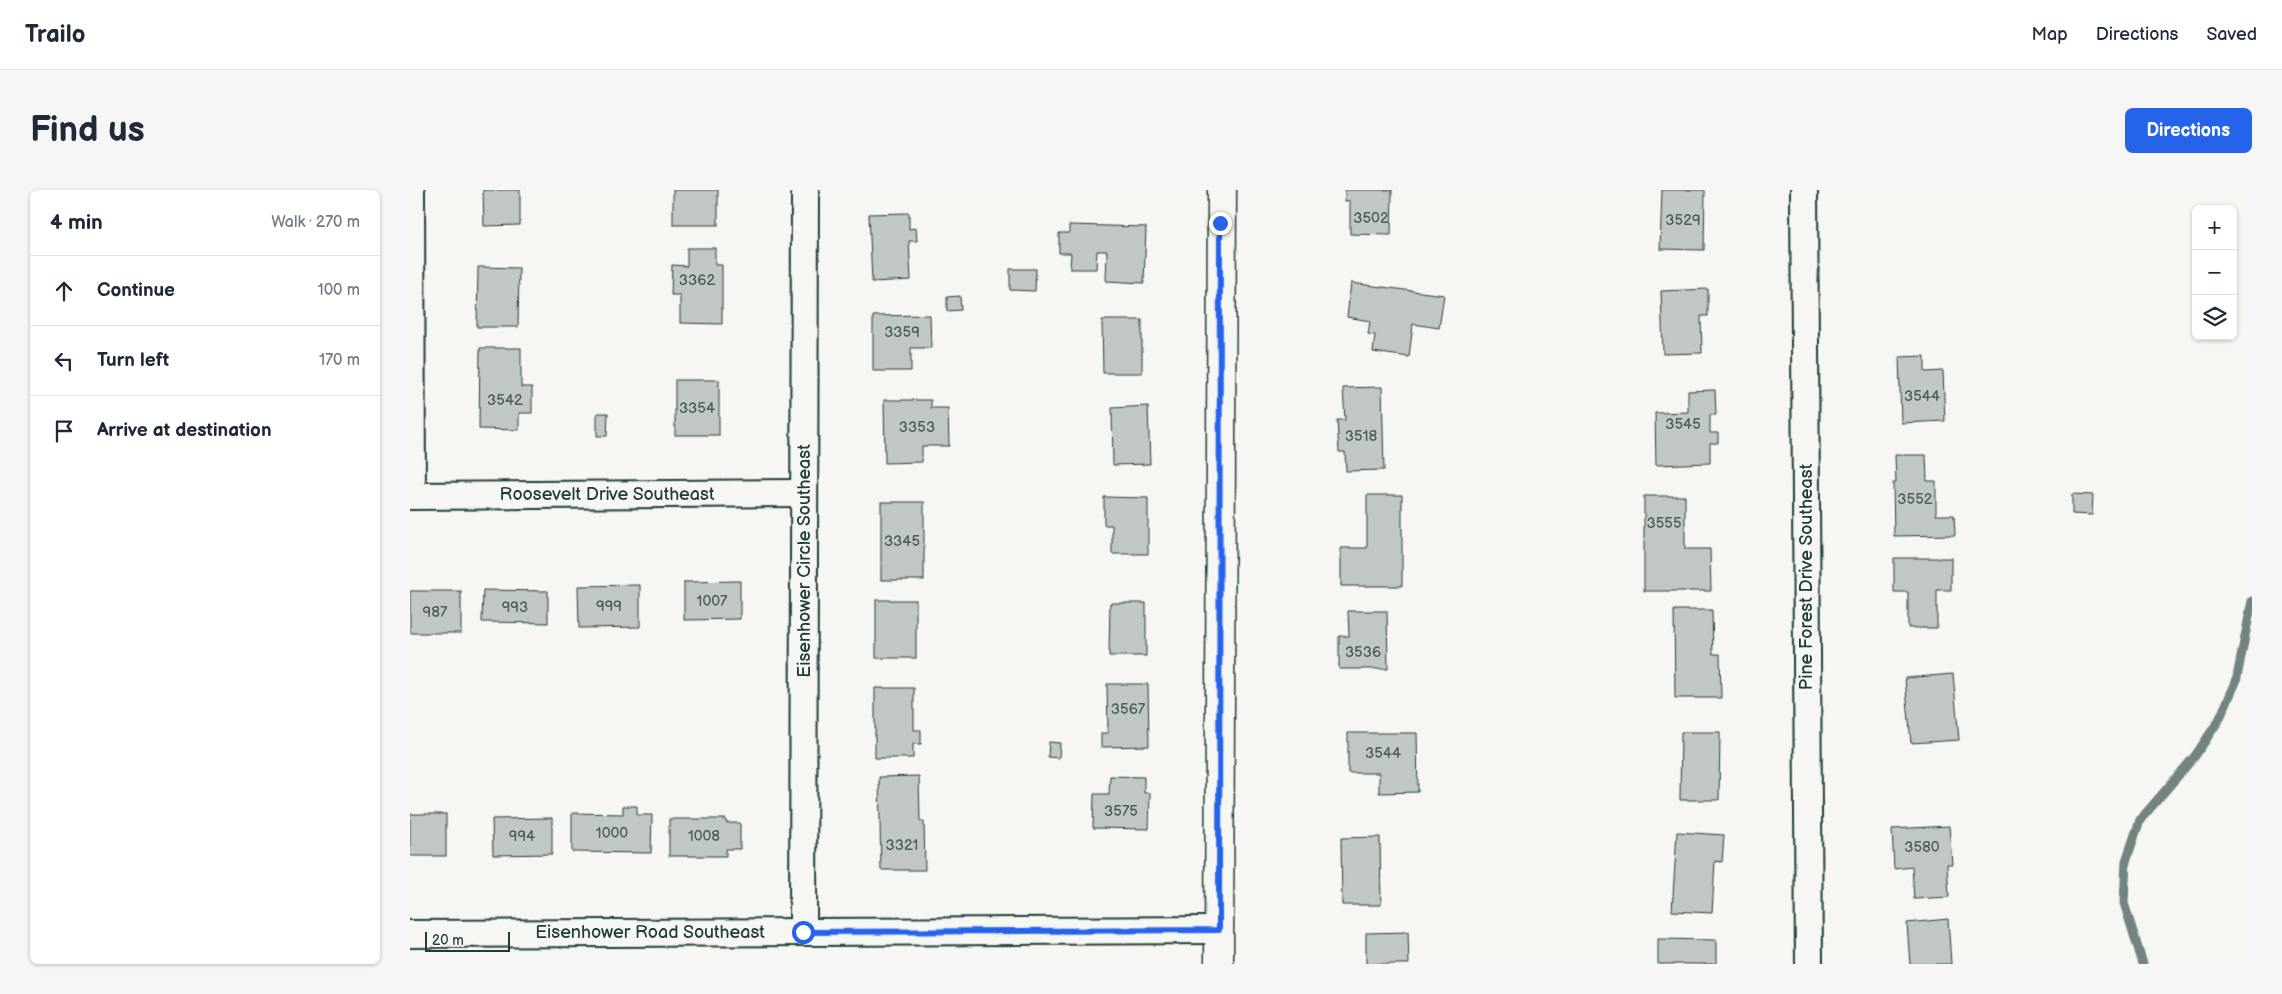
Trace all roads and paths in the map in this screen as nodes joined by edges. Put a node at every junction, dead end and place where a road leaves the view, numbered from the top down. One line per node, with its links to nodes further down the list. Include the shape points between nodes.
1 (411, 190): 6 (street)
2 (805, 190): 5 (street, Eisenhower Circle Southeast)
3 (1222, 190): 7 (street)
4 (1804, 190): 11 (street, Pine Forest Drive Southeast)
5 (804, 493): 6 (street, Roosevelt Drive Southeast); 8 (street, Eisenhower Circle Southeast)
6 (411, 496)
7 (1219, 930): 8 (street, Eisenhower Road Southeast); 10 (street)
8 (803, 932): 9 (street, Eisenhower Road Southeast)
9 (410, 934)
10 (1219, 964)
11 (1808, 964)

